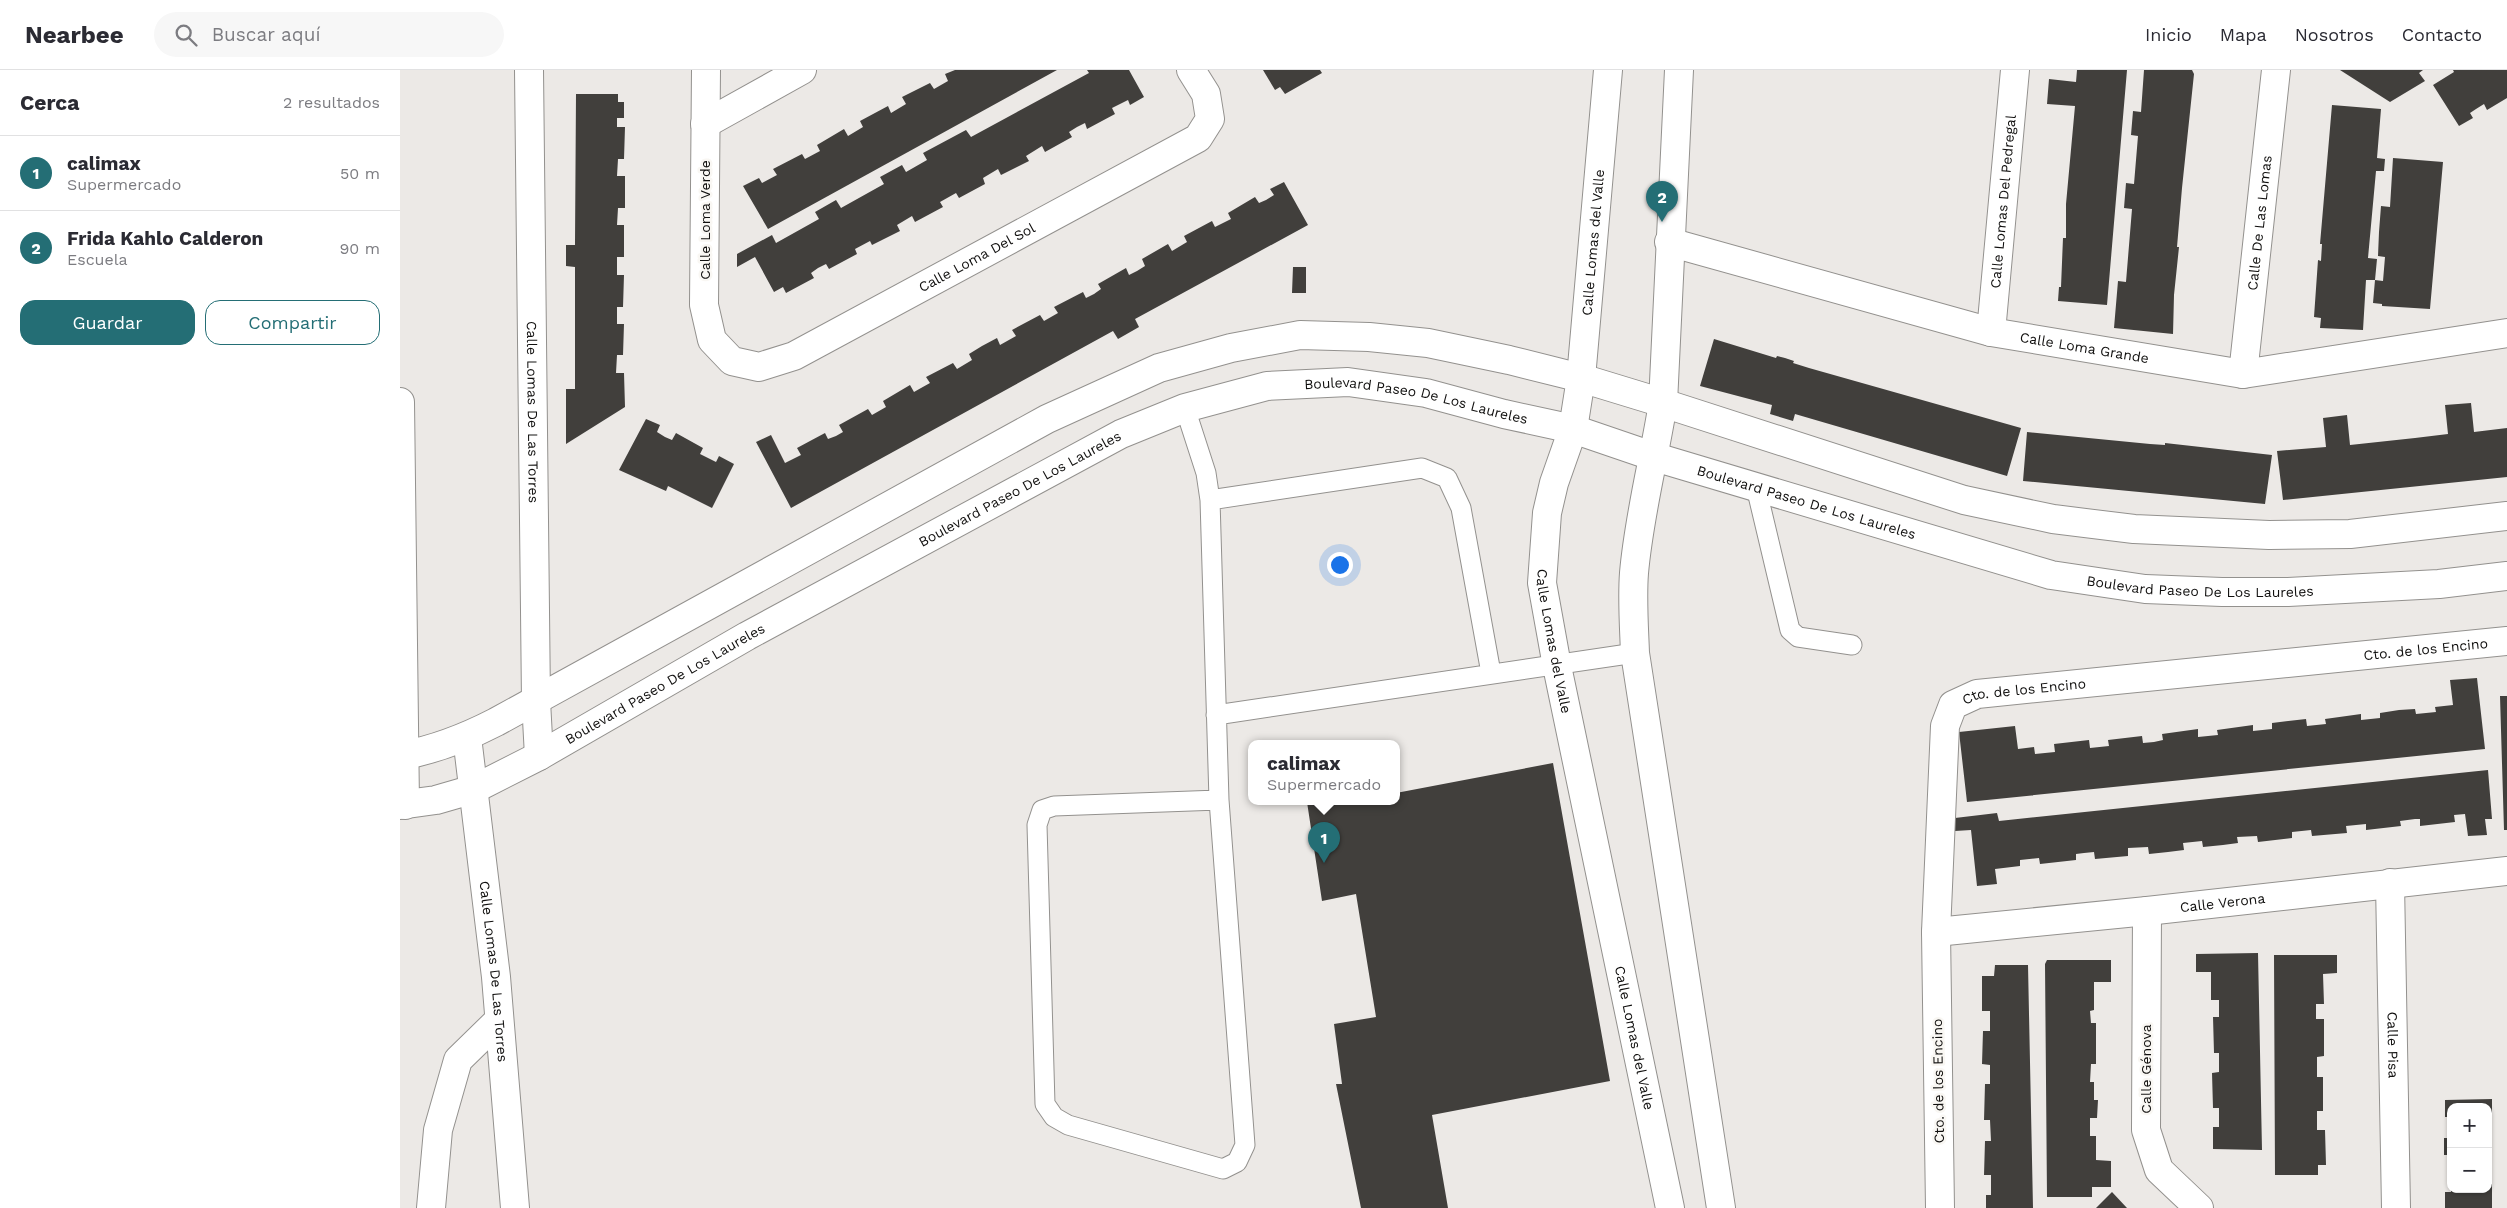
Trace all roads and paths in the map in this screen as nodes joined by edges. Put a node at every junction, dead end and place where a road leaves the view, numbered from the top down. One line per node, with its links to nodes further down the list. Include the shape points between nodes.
1 (529, 70): 31 (street, Calle Lomas De Las Torres)
2 (706, 70): 9 (street, Calle Loma Verde)
3 (802, 70): 9 (street)
4 (1191, 70): 14 (street, Calle Loma Del Sol, via 1206,94 1210,119 1198,138 794,356 759,367)
5 (1608, 70): 16 (street, Calle Lomas del Valle)
6 (1679, 70): 10 (street)
7 (2015, 70): 12 (street, Calle Lomas Del Pedregal)
8 (2276, 70): 15 (street, Calle De Las Lomas)
9 (705, 124): 14 (street, Calle Loma Verde, via 704,305 712,340)
10 (1669, 242): 12 (street, Calle Loma Grande); 18 (street)
11 (2507, 325): 13 (street)
12 (1991, 332): 15 (street, Calle Loma Grande)
13 (2507, 332): 15 (street, Calle Loma Grande)
14 (732, 361)
15 (2243, 374)
16 (1581, 378): 18 (street); 20 (street, Calle Lomas del Valle); 31 (street, via 1428,343 1369,336 1300,335 1231,348 1159,368 1047,419)
17 (400, 402): 34 (street)
18 (1663, 403): 21 (street); 24 (street, via 1964,500 2053,519 2134,529 2278,535 2350,534)
19 (1185, 408): 20 (street, Boulevard Paseo De Los Laureles, via 1267,386 1348,382 1426,393); 23 (lane, via 1206,473); 35 (street, Boulevard Paseo De Los Laureles, via 1112,439 747,636)
20 (1573, 429): 21 (street, Boulevard Paseo De Los Laureles); 29 (street, Calle Lomas del Valle, via 1547,513 1542,583)
21 (1655, 457): 22 (street, Boulevard Paseo De Los Laureles); 28 (street, via 1641,518 1634,574)
22 (1756, 487): 25 (street, Boulevard Paseo De Los Laureles, via 2051,575 2145,589 2288,592 2439,584); 27 (lane, via 1790,630 1798,637)
23 (1210, 500): 30 (lane, via 1422,468 1447,478 1461,508); 32 (lane)
24 (2507, 516)
25 (2507, 576)
26 (2507, 641): 42 (street, Cto. de los Encino, via 1977,694 1953,705 1945,726)
27 (1852, 645)
28 (1634, 653): 29 (lane); 47 (street)
29 (1557, 666): 30 (lane); 46 (street, Calle Lomas del Valle)
30 (1491, 673): 32 (lane)
31 (536, 701): 33 (street); 35 (street, Calle Lomas De Las Torres)
32 (1216, 715): 37 (lane)
33 (467, 737): 34 (street); 36 (street, Calle Lomas De Las Torres)
34 (401, 755): 38 (street)
35 (539, 756): 36 (street, Boulevard Paseo De Los Laureles)
36 (474, 789): 38 (street, Boulevard Paseo De Los Laureles); 43 (street, Calle Lomas De Las Torres)
37 (1220, 800): 37 (lane, via 1054,806 1042,810 1037,825 1045,1104 1054,1117 1068,1125 1223,1169 1237,1162 1245,1145)
38 (402, 805)
39 (2507, 871): 40 (street, Calle Verona)
40 (2390, 883): 41 (street, Calle Verona); 50 (street, Calle Pisa)
41 (2146, 911): 42 (street, Calle Verona); 49 (street, Calle Génova, via 2146,1130 2158,1170)
42 (1936, 932): 48 (street, Cto. de los Encino)
43 (499, 1020): 44 (street, via 458,1060 438,1130); 45 (street, Calle Lomas De Las Torres)
44 (431, 1208)
45 (514, 1208)
46 (1670, 1208)
47 (1721, 1208)
48 (1940, 1208)
49 (2198, 1208)
50 (2396, 1208)

